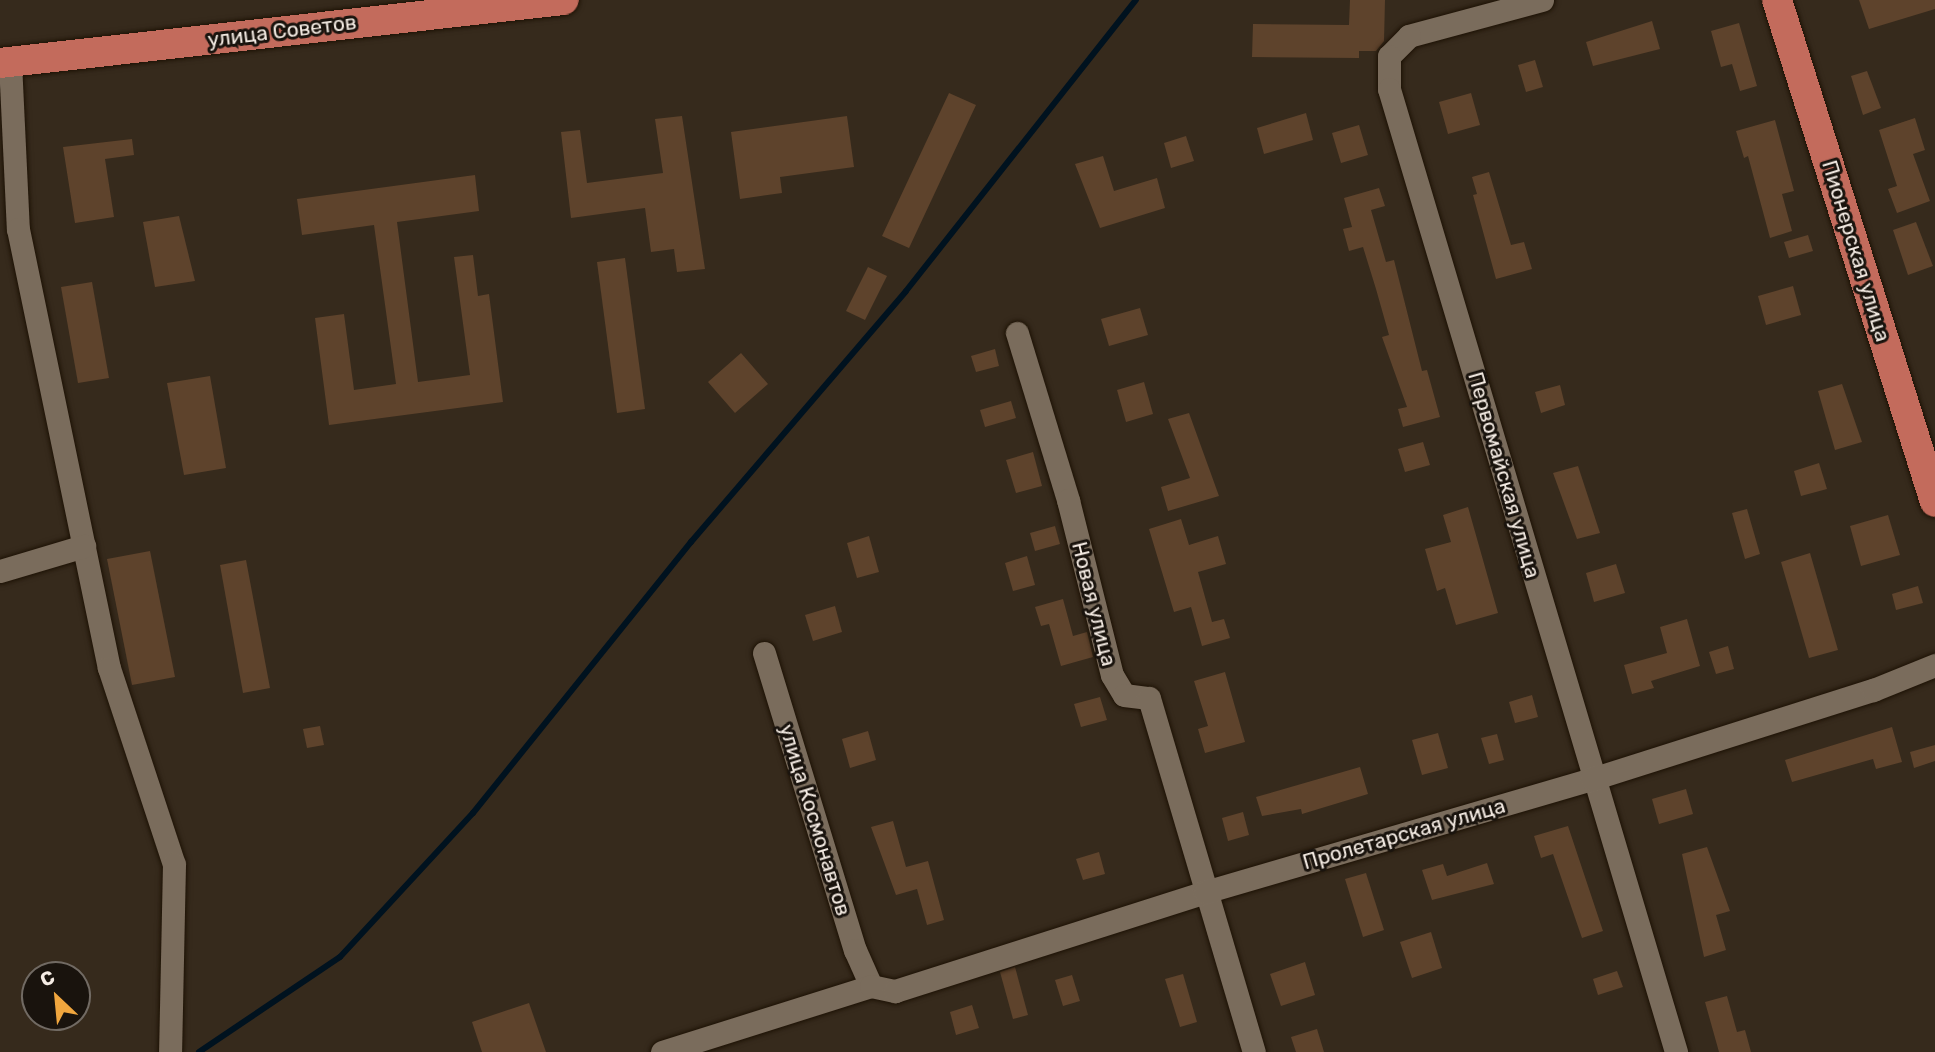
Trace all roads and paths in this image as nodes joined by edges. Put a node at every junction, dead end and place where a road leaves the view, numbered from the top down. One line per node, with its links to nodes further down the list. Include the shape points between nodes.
1 (563, 0): 4 (main road, улица Советов)
2 (1542, 0): 12 (street, Первомайская улица, via 1409,36 1389,56 1387,70)
3 (1777, 0): 7 (main road, Пионерская улица)
4 (473, 4): 5 (main road, улица Советов)
5 (5, 62): 8 (street, via 18,229)
6 (1017, 333): 13 (street, Новая улица, via 1068,500 1112,675 1124,695 1149,698)
7 (1935, 502)
8 (84, 546): 9 (street); 15 (street, via 109,668 174,864)
9 (0, 571)
10 (764, 653): 14 (street, улица Космонавтов, via 855,950)
11 (1935, 665): 12 (street, Пролетарская улица, via 1873,690)
12 (1592, 779): 13 (street, Пролетарская улица); 18 (street, Первомайская улица)
13 (1206, 892): 14 (street, Пролетарская улица, via 895,991); 17 (street, Новая улица)
14 (871, 986): 16 (street)
15 (170, 1052)
16 (662, 1052)
17 (1254, 1052)
18 (1676, 1052)

